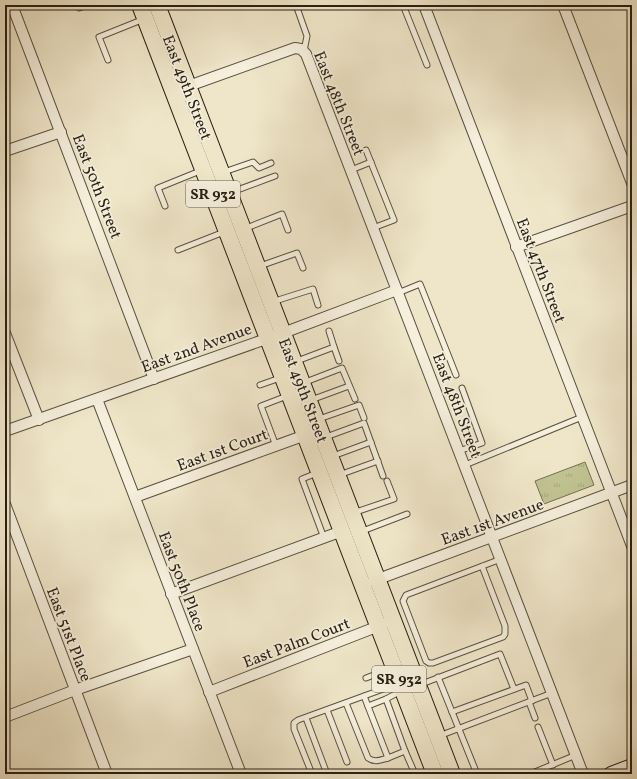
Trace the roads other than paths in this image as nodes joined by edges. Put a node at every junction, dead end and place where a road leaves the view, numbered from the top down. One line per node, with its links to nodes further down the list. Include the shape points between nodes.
1 (12, 5): 14 (street, East 50th Street)
2 (78, 5): 3 (lane, via 79,8)
3 (87, 5)
4 (157, 5): 13 (main road, East 49th Street / SR 932)
5 (296, 5): 10 (lane, via 307,36)
6 (403, 5): 12 (lane)
7 (424, 5): 31 (street, East 47th Street)
8 (562, 5): 23 (street)
9 (143, 12): 11 (lane, via 99,37); 13 (main road, East 49th Street / SR 932)
10 (303, 51): 13 (street, via 295,48); 20 (street, East 48th Street)
11 (108, 60)
12 (427, 66)
13 (181, 89): 19 (main road, East 49th Street / SR 932); 21 (main road, East 49th Street / SR 932)
14 (61, 132): 16 (street); 46 (street, East 50th Street)
15 (366, 150): 17 (lane)
16 (5, 151)
17 (371, 162): 20 (lane); 27 (lane, via 394,220)
18 (271, 164): 21 (lane, via 259,168 253,162)
19 (203, 170): 25 (lane, via 158,188); 30 (main road, East 49th Street / SR 932)
20 (351, 170): 27 (street, East 48th Street)
21 (221, 173): 24 (main road, East 49th Street / SR 932)
22 (275, 176): 24 (lane)
23 (632, 183)
24 (229, 193): 28 (main road, East 49th Street / SR 932)
25 (165, 206)
26 (632, 206): 31 (street)
27 (373, 228): 35 (street, East 48th Street)
28 (243, 229): 29 (lane, via 282,214); 33 (main road, East 49th Street / SR 932)
29 (288, 230)
30 (227, 231): 32 (lane); 40 (main road, East 49th Street / SR 932)
31 (516, 247): 55 (street, East 47th Street)
32 (178, 250)
33 (258, 268): 34 (lane, via 297,253); 36 (main road, East 49th Street / SR 932)
34 (303, 268)
35 (398, 292): 40 (street, East 2nd Avenue); 44 (lane, via 420,284); 62 (street, East 48th Street)
36 (271, 302): 37 (lane, via 313,289); 40 (main road, East 49th Street / SR 932)
37 (318, 304)
38 (329, 331): 41 (lane)
39 (5, 333): 57 (street)
40 (275, 335): 43 (main road, East 49th Street / SR 932); 45 (main road, East 49th Street / SR 932); 46 (street, East 2nd Avenue)
41 (334, 347): 42 (lane); 43 (lane)
42 (339, 361)
43 (294, 362): 47 (main road, East 49th Street / SR 932)
44 (456, 375)
45 (283, 377): 48 (lane); 51 (main road, East 49th Street / SR 932)
46 (154, 379): 52 (street, East 2nd Avenue)
47 (302, 384): 49 (lane, via 342,368); 54 (main road, East 49th Street / SR 932)
48 (260, 385)
49 (349, 386): 53 (lane); 54 (lane)
50 (462, 388): 62 (lane, via 482,443)
51 (290, 395): 59 (main road, East 49th Street / SR 932); 61 (lane, via 261,406)
52 (97, 399): 57 (street, East 2nd Avenue); 72 (street, East 50th Place)
53 (354, 399)
54 (309, 401): 59 (main road, East 49th Street / SR 932)
55 (582, 417): 65 (lane); 71 (street, East 47th Street)
56 (364, 418): 59 (lane, via 359,405)
57 (39, 420): 58 (street, East 2nd Avenue)
58 (5, 431)
59 (316, 431): 60 (lane, via 364,423); 61 (street, East 1st Court); 63 (main road, East 49th Street / SR 932); 66 (main road, East 49th Street / SR 932)
60 (371, 442): 63 (lane); 64 (lane)
61 (276, 446): 72 (street, East 1st Court)
62 (459, 451): 65 (street, East 48th Street)
63 (330, 457): 67 (main road, East 49th Street / SR 932)
64 (378, 461): 67 (lane); 68 (lane)
65 (465, 465): 78 (street, East 48th Street)
66 (319, 472): 76 (main road, East 49th Street / SR 932); 79 (lane, via 302,479)
67 (338, 476): 74 (main road, East 49th Street / SR 932)
68 (383, 476)
69 (387, 481): 74 (lane, via 394,499)
70 (632, 485): 71 (street, East 1st Avenue)
71 (612, 493): 78 (street, East 1st Avenue); 80 (street, East 47th Street)
72 (135, 497): 84 (street, East 50th Place)
73 (5, 504): 92 (street, East 51st Place)
74 (352, 514): 77 (main road, East 49th Street / SR 932)
75 (407, 514): 77 (lane)
76 (342, 531): 79 (street); 83 (main road, East 49th Street / SR 932)
77 (359, 532): 83 (main road, East 49th Street / SR 932)
78 (492, 537): 81 (street, East 48th Street); 83 (street, East 1st Avenue)
79 (324, 538): 84 (street)
80 (632, 546)
81 (501, 559): 82 (lane); 93 (street, East 48th Street)
82 (482, 566): 82 (lane, via 406,595 402,600 429,663 504,637 506,634)
83 (370, 582): 85 (main road, East 49th Street / SR 932)
84 (171, 594): 86 (street, East 50th Place)
85 (386, 623): 87 (main road, East 49th Street / SR 932); 90 (main road, East 49th Street / SR 932); 94 (street, East Palm Court)
86 (193, 649): 92 (street); 94 (street, East 50th Place)
87 (395, 667): 89 (lane); 90 (main road, East 49th Street / SR 932)
88 (438, 677): 90 (lane); 91 (lane, via 500,654); 101 (lane)
89 (366, 678)
90 (408, 686): 95 (lane); 96 (lane); 107 (main road, East 49th Street / SR 932); 120 (main road, East 49th Street / SR 932)
91 (514, 689): 97 (lane, via 526,684); 101 (lane)
92 (75, 690): 102 (street); 115 (street, East 51st Place)
93 (551, 690): 97 (lane); 109 (street, East 48th Street)
94 (209, 692): 116 (street, East 50th Place)
95 (364, 696): 98 (lane); 99 (lane)
96 (386, 699): 99 (lane); 108 (lane)
97 (531, 701): 104 (lane); 106 (lane)
98 (346, 702): 100 (lane); 110 (lane, via 368,758 378,761)
99 (368, 706): 110 (lane)
100 (327, 710): 103 (lane); 111 (lane)
101 (452, 712): 106 (lane)
102 (5, 717)
103 (306, 718): 117 (lane, via 294,723 294,729); 118 (lane)
104 (535, 718)
105 (538, 727): 112 (lane)
106 (459, 728): 107 (lane); 122 (lane)
107 (438, 736): 121 (main road, East 49th Street / SR 932)
108 (405, 750): 110 (lane); 119 (lane)
109 (576, 755): 112 (lane); 124 (street, East 48th Street)
110 (388, 758)
111 (347, 762)
112 (553, 765): 114 (lane)
113 (632, 766): 125 (main road)
114 (545, 771): 123 (lane)
115 (107, 774)
116 (241, 774)
117 (312, 774)
118 (327, 774)
119 (414, 774)
120 (435, 774)
121 (452, 774)
122 (477, 774)
123 (530, 774)
124 (583, 774)
125 (611, 774)

